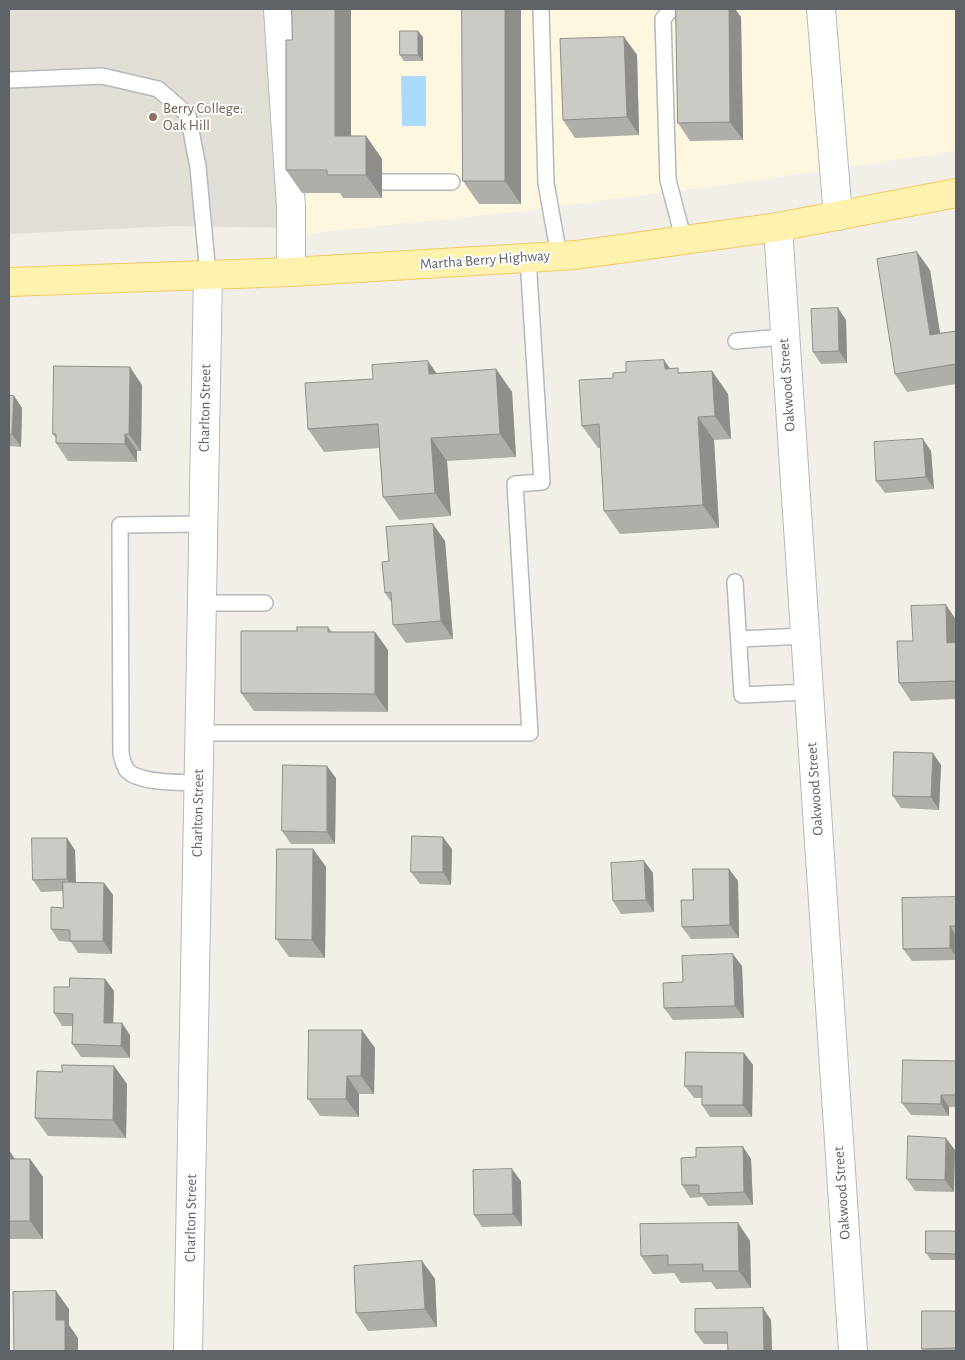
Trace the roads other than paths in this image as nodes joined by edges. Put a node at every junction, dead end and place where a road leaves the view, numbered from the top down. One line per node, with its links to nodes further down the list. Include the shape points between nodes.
1 (278, 9): 14 (street)
2 (542, 9): 12 (lane, via 546,183)
3 (670, 9): 11 (lane, via 663,19 668,180)
4 (821, 9): 9 (street)
5 (9, 80): 15 (lane, via 102,76 158,89 188,115 198,167)
6 (376, 182): 7 (lane)
7 (452, 182)
8 (956, 193): 9 (main road, Martha Berry Highway)
9 (838, 216): 10 (main road, Martha Berry Highway)
10 (778, 227): 11 (main road, Martha Berry Highway); 17 (street, Oakwood Street)
11 (684, 240): 12 (main road, Martha Berry Highway)
12 (559, 256): 13 (main road, Martha Berry Highway)
13 (528, 258): 14 (main road, Martha Berry Highway); 26 (lane, via 542,482 515,484 530,733)
14 (291, 272): 15 (main road, Martha Berry Highway)
15 (208, 274): 16 (main road, Martha Berry Highway); 19 (street, Charlton Street)
16 (9, 282)
17 (783, 337): 18 (lane); 23 (street, Oakwood Street)
18 (736, 341)
19 (203, 524): 21 (street, Charlton Street); 27 (lane, via 120,525 121,754 126,769 135,776)
20 (735, 582): 24 (lane)
21 (202, 603): 22 (lane); 26 (street, Charlton Street)
22 (265, 603)
23 (804, 636): 24 (lane); 25 (street, Oakwood Street)
24 (739, 639): 25 (lane, via 742,695)
25 (808, 692): 29 (street, Oakwood Street)
26 (199, 734): 27 (street, Charlton Street)
27 (198, 783): 28 (street, Charlton Street)
28 (188, 1351)
29 (853, 1351)

